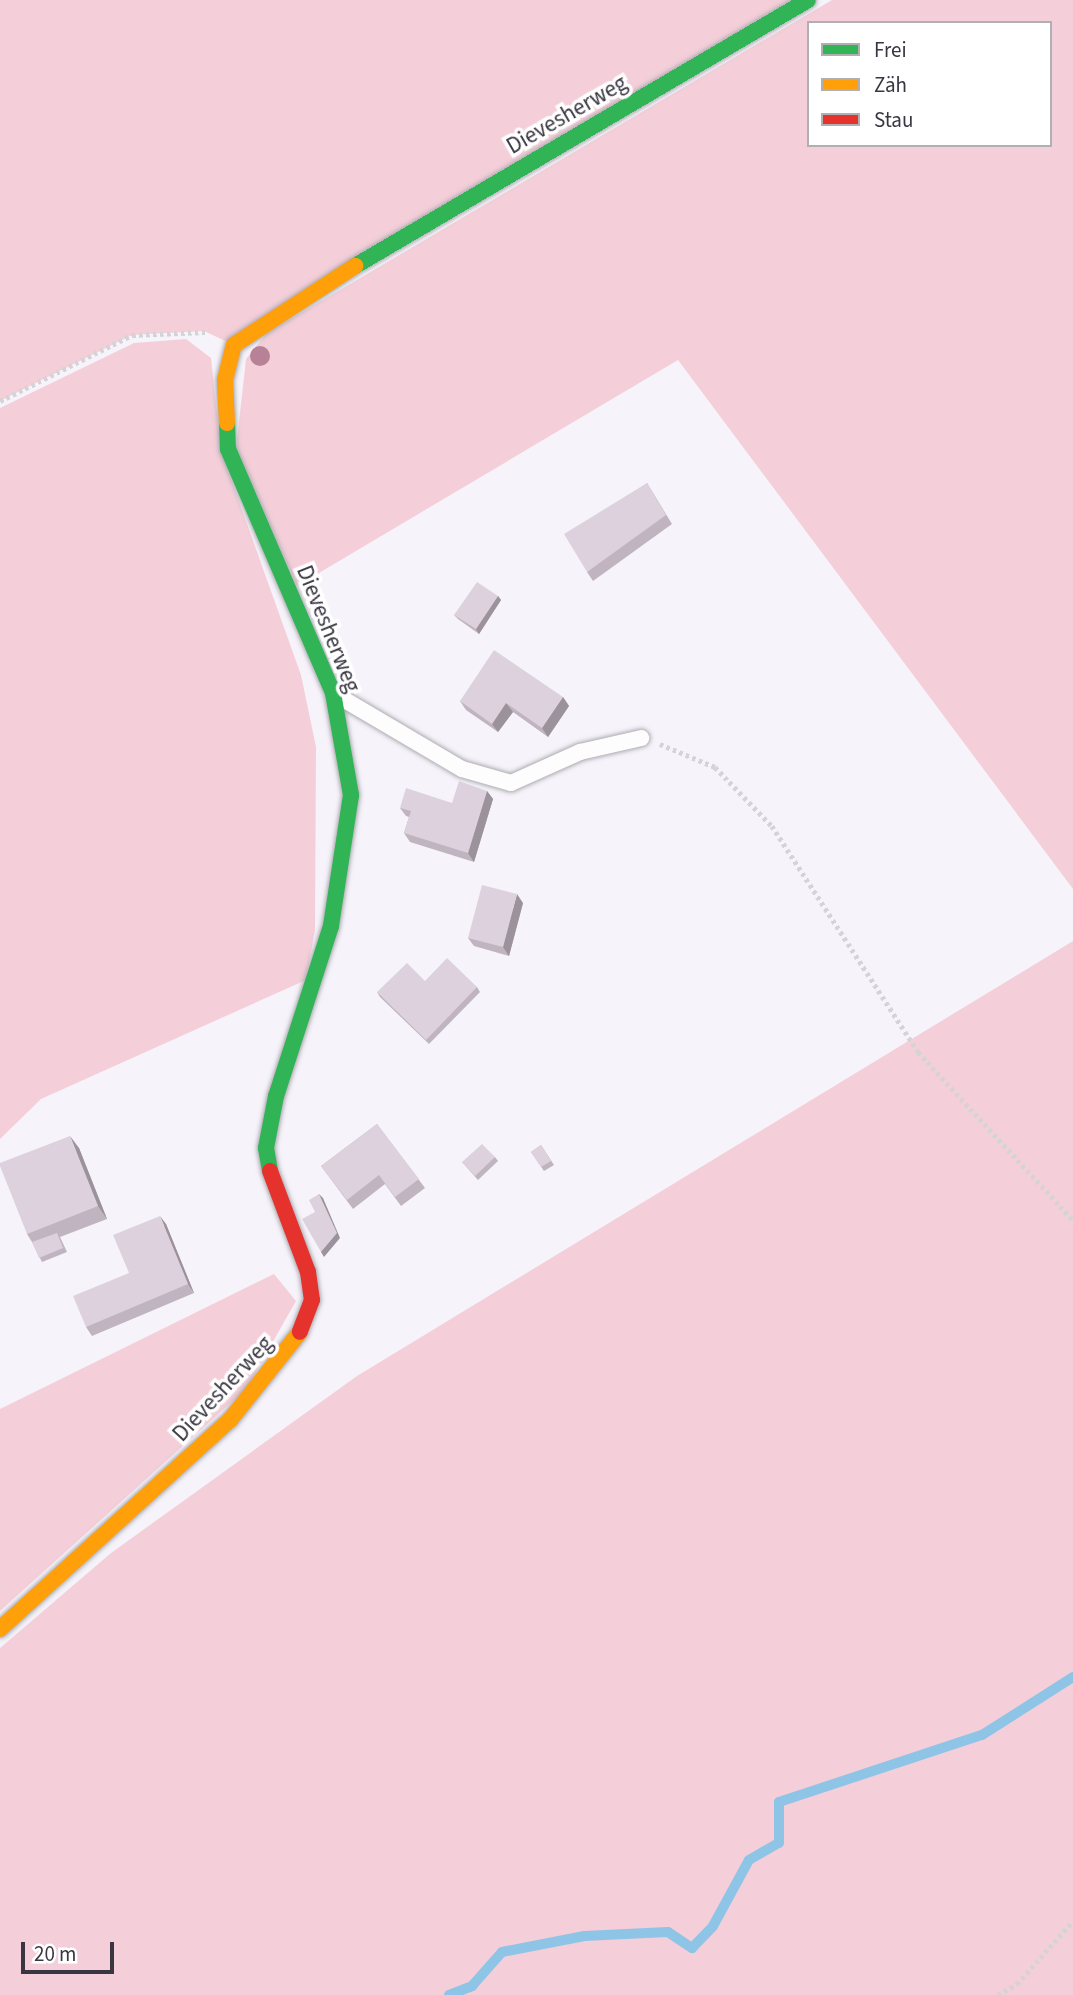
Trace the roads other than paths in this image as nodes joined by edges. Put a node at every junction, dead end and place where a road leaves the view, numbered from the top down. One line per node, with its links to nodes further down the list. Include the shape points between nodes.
1 (808, 0): 2 (street, Dievesherweg, via 262,321 234,345 225,380 228,449)
2 (333, 693): 3 (lane, via 462,769 511,783 580,752); 4 (street, Dievesherweg, via 351,795 348,845 331,926 276,1096 266,1147 273,1192 313,1285 306,1320 283,1360 230,1420)
3 (641, 738)
4 (0, 1629)

